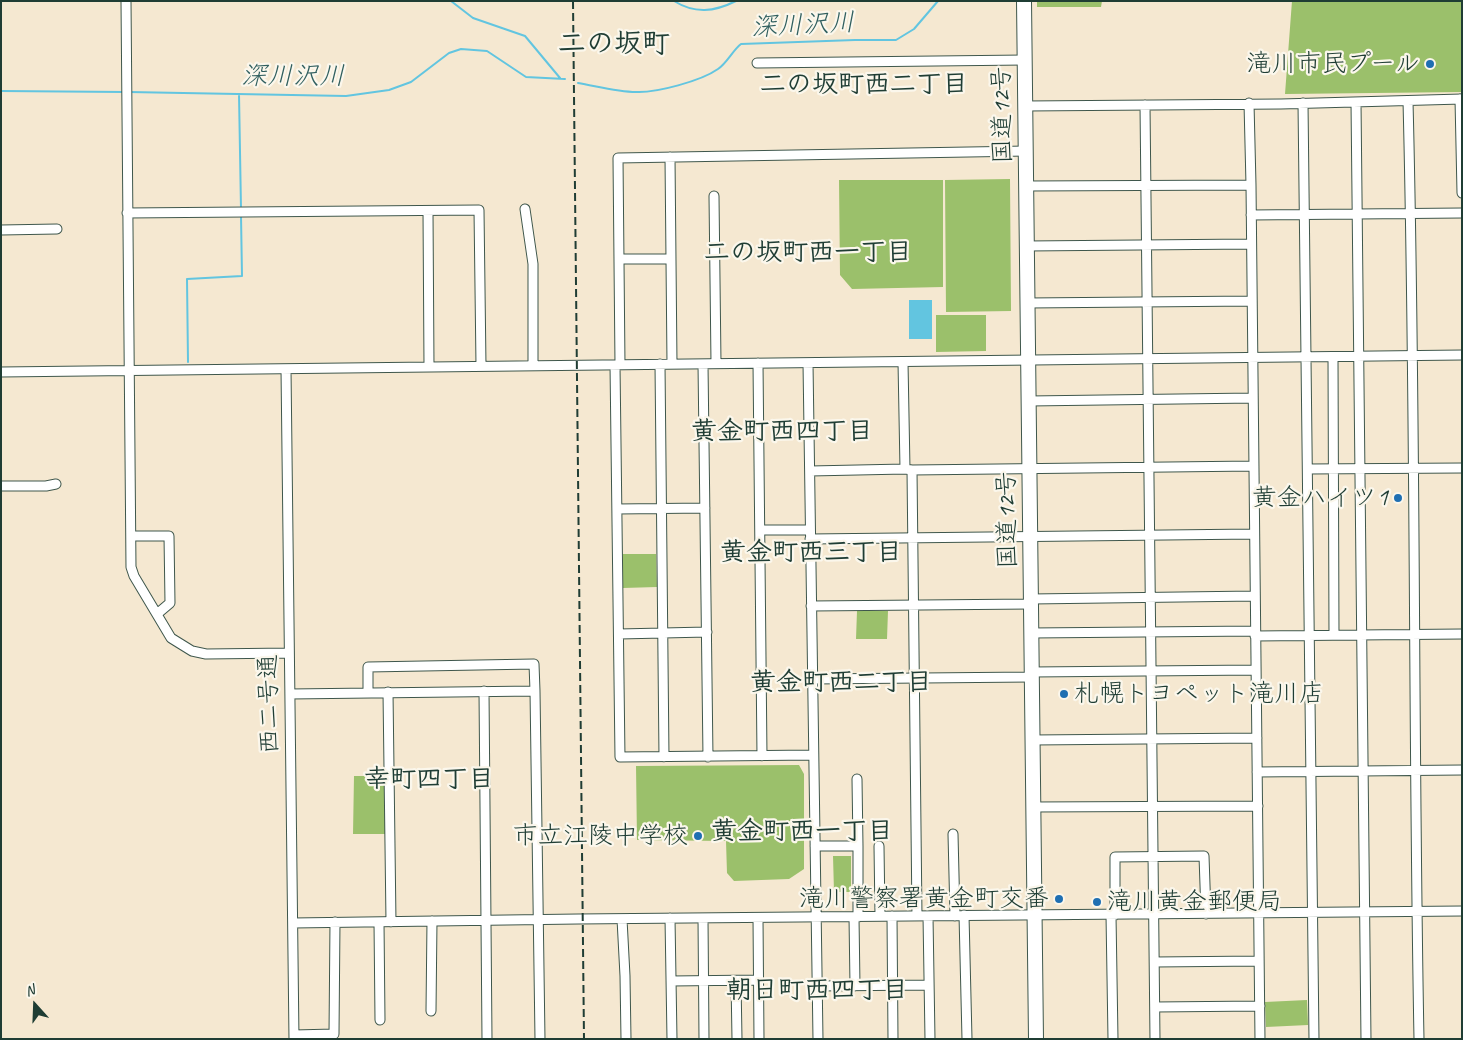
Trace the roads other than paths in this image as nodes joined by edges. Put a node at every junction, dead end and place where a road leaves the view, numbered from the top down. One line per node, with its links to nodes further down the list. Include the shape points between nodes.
1 (126, 1): 21 (street)
2 (1024, 1): 3 (highway, 国道12号)
3 (1025, 60): 4 (street); 11 (highway, 国道12号)
4 (757, 63)
5 (1461, 99): 6 (street); 17 (street)
6 (1408, 101): 7 (street); 23 (street)
7 (1356, 102): 8 (street); 25 (street)
8 (1302, 103): 9 (street); 26 (street)
9 (1249, 104): 10 (street); 14 (street)
10 (1145, 105): 11 (street); 16 (street)
11 (1026, 106): 12 (highway, 国道12号)
12 (1027, 152): 13 (street); 15 (highway, 国道12号)
13 (670, 157): 32 (street); 33 (street, via 618,158)
14 (1251, 185): 16 (street); 24 (street)
15 (1027, 186): 16 (street); 31 (highway, 国道12号)
16 (1147, 186): 30 (street)
17 (1462, 193)
18 (714, 196): 51 (street)
19 (525, 209): 52 (street, via 533,264)
20 (428, 211): 21 (street); 54 (street, via 479,210); 55 (street)
21 (127, 213): 57 (street)
22 (1462, 213): 23 (street)
23 (1411, 214): 25 (street); 37 (street)
24 (1251, 215): 26 (street); 29 (street)
25 (1357, 215): 26 (street); 41 (street)
26 (1303, 216): 39 (street)
27 (57, 229): 28 (street)
28 (1, 230)
29 (1251, 244): 30 (street); 35 (street)
30 (1147, 245): 31 (street); 34 (street)
31 (1027, 246): 36 (highway, 国道12号)
32 (671, 258): 33 (street); 49 (street)
33 (619, 259): 53 (street)
34 (1148, 301): 35 (street); 36 (street); 42 (street)
35 (1252, 301): 43 (street)
36 (1028, 303): 44 (highway, 国道12号)
37 (1411, 355): 38 (street); 41 (street); 65 (street)
38 (1462, 355)
39 (1305, 357): 40 (street); 43 (street); 64 (street)
40 (1333, 357): 41 (street); 69 (street)
41 (1358, 357): 70 (street)
42 (1148, 358): 43 (street); 44 (street); 60 (street)
43 (1252, 358): 59 (street)
44 (1028, 360): 45 (street); 61 (highway, 国道12号)
45 (903, 362): 47 (street); 67 (street)
46 (758, 363): 47 (street); 51 (street); 77 (street)
47 (808, 363): 71 (street)
48 (660, 364): 49 (street); 53 (street); 74 (street)
49 (672, 364): 50 (street)
50 (703, 364): 51 (street); 75 (street)
51 (716, 364)
52 (533, 365): 53 (street); 54 (street)
53 (617, 365): 76 (street)
54 (481, 366): 55 (street)
55 (429, 368): 56 (street)
56 (286, 369): 57 (street); 101 (street, 西二号通)
57 (129, 370): 58 (street); 81 (street)
58 (1, 372)
59 (1253, 398): 60 (street); 62 (street)
60 (1148, 400): 61 (street); 63 (street)
61 (1029, 401): 68 (highway, 国道12号)
62 (1254, 466): 63 (street); 80 (street)
63 (1149, 467): 68 (street); 79 (street)
64 (1308, 468): 69 (street); 99 (street)
65 (1414, 468): 66 (street); 70 (street); 96 (street)
66 (1462, 468)
67 (908, 469): 68 (street); 71 (street); 83 (street)
68 (1030, 469): 82 (highway, 国道12号)
69 (1333, 469): 70 (street); 100 (street)
70 (1359, 469): 98 (street)
71 (810, 471): 78 (street)
72 (56, 484): 73 (street)
73 (1, 486)
74 (662, 508): 75 (street); 76 (street); 92 (street)
75 (705, 508): 90 (street)
76 (617, 509): 95 (street)
77 (760, 530): 78 (street); 116 (street)
78 (810, 534): 83 (street); 88 (street)
79 (1150, 534): 80 (street); 82 (street); 85 (street)
80 (1254, 534): 84 (street)
81 (131, 536): 89 (street, via 131,567); 89 (street, via 169,536 170,604)
82 (1030, 536): 83 (street); 86 (highway, 国道12号)
83 (912, 538): 87 (street)
84 (1255, 596): 85 (street); 94 (street)
85 (1151, 598): 86 (street); 91 (street)
86 (1031, 602): 87 (street); 93 (highway, 国道12号)
87 (913, 605): 88 (street); 105 (street)
88 (811, 606): 106 (street)
89 (157, 614): 101 (street, via 171,638 192,652)
90 (707, 632): 92 (street); 118 (street)
91 (1151, 632): 93 (street); 94 (street); 103 (street)
92 (663, 633): 95 (street); 117 (street)
93 (1031, 633): 104 (highway, 国道12号)
94 (1255, 633): 99 (street); 102 (street)
95 (619, 634): 117 (street, via 620,757)
96 (1415, 634): 97 (street); 98 (street); 119 (street)
97 (1462, 634)
98 (1361, 635): 100 (street); 121 (street)
99 (1308, 636): 100 (street); 123 (street)
100 (1334, 636)
101 (289, 652): 111 (street, 西二号通)
102 (1256, 670): 103 (street); 112 (street)
103 (1151, 671): 104 (street); 113 (street)
104 (1032, 675): 105 (street); 114 (highway, 国道12号)
105 (914, 678): 106 (street); 143 (street)
106 (812, 679): 115 (street)
107 (484, 691): 108 (street); 109 (street); 153 (street)
108 (535, 691): 110 (street, via 534,664 368,667); 154 (street)
109 (388, 692): 110 (street); 158 (street)
110 (368, 693): 111 (street)
111 (290, 694): 159 (street, 西二号通)
112 (1257, 738): 113 (street); 122 (street)
113 (1152, 739): 114 (street); 127 (street)
114 (1032, 740): 126 (highway, 国道12号)
115 (813, 755): 116 (street); 129 (street)
116 (762, 756): 118 (street)
117 (664, 757): 118 (street)
118 (708, 757)
119 (1415, 770): 120 (street); 121 (street); 134 (street)
120 (1462, 770)
121 (1363, 771): 123 (street); 133 (street)
122 (1257, 772): 123 (street); 125 (street)
123 (1309, 772): 137 (street)
124 (857, 779): 130 (street)
125 (1258, 806): 127 (street); 136 (street)
126 (1033, 807): 127 (street); 146 (highway, 国道12号)
127 (1153, 807): 132 (street)
128 (953, 834): 145 (street)
129 (815, 846): 130 (street); 147 (street)
130 (858, 846): 148 (street)
131 (879, 846): 141 (street)
132 (1153, 857): 138 (street); 139 (street, via 1204,856); 140 (street, via 1114,857)
133 (1364, 912): 134 (street); 137 (street); 191 (street)
134 (1416, 912): 135 (street); 192 (street)
135 (1462, 912)
136 (1259, 913): 137 (street); 139 (street); 160 (street)
137 (1311, 913): 190 (street)
138 (1154, 914): 139 (street); 140 (street); 161 (street)
139 (1206, 914)
140 (1113, 915): 146 (street); 187 (street)
141 (880, 916): 142 (street); 148 (street)
142 (892, 916): 143 (street); 166 (street)
143 (917, 916): 144 (street)
144 (928, 916): 145 (street); 167 (street)
145 (959, 916): 146 (street); 185 (street)
146 (1035, 916): 186 (highway, 国道12号)
147 (816, 917): 148 (street); 151 (street); 168 (street)
148 (856, 917): 169 (street)
149 (670, 918): 150 (street); 152 (street); 163 (street)
150 (703, 918): 151 (street); 164 (street)
151 (758, 918): 162 (street)
152 (622, 919): 154 (street); 177 (street)
153 (486, 920): 154 (street); 155 (street); 175 (street)
154 (538, 920): 176 (street)
155 (432, 921): 158 (street); 172 (street)
156 (335, 922): 157 (street); 159 (street); 174 (street, via 334,1034)
157 (379, 922): 158 (street); 173 (street)
158 (391, 922)
159 (292, 923): 174 (street, 西二号通)
160 (1259, 960): 161 (street); 170 (street)
161 (1155, 962): 171 (street)
162 (759, 980): 165 (street); 181 (street)
163 (671, 981): 164 (street); 178 (street)
164 (703, 981): 165 (street); 179 (street)
165 (736, 981): 180 (street)
166 (893, 985): 167 (street); 169 (street); 183 (street)
167 (929, 985): 184 (street)
168 (817, 986): 169 (street); 182 (street)
169 (855, 986)
170 (1260, 1006): 171 (street); 189 (street)
171 (1155, 1007): 188 (street)
172 (431, 1010)
173 (380, 1020)
174 (294, 1037)
175 (488, 1039)
176 (540, 1039)
177 (626, 1039)
178 (672, 1039)
179 (704, 1039)
180 (737, 1039)
181 (759, 1039)
182 (818, 1039)
183 (893, 1039)
184 (930, 1039)
185 (967, 1039)
186 (1036, 1039)
187 (1113, 1039)
188 (1155, 1039)
189 (1260, 1039)
190 (1314, 1039)
191 (1366, 1039)
192 (1419, 1039)

